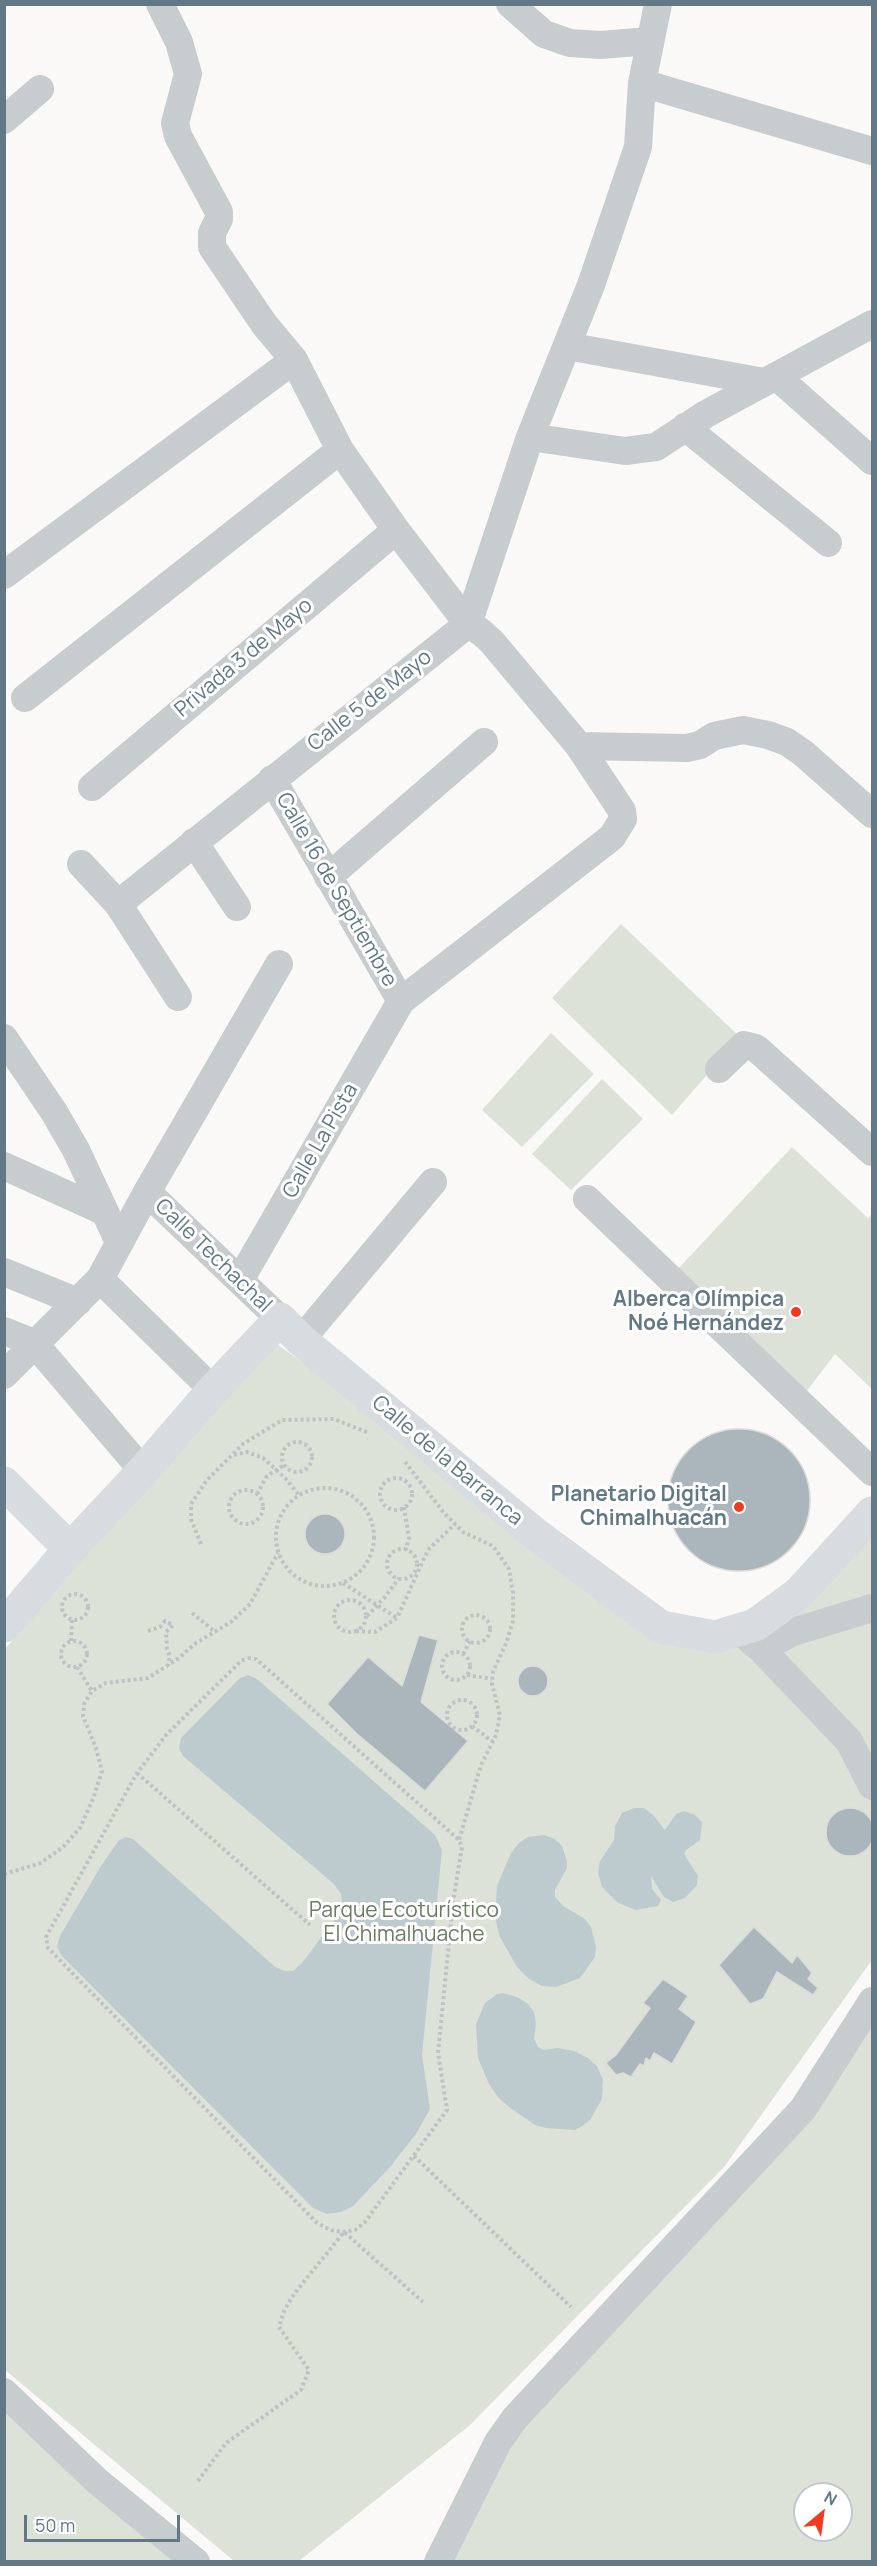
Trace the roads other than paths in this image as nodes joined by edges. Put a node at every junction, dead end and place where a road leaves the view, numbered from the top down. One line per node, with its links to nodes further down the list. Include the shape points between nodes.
1 (160, 4): 11 (street, via 179,42 188,74 175,123 178,136 219,212 212,247 264,324)
2 (510, 4): 4 (street, via 544,34 570,44)
3 (658, 4): 4 (street)
4 (649, 41): 5 (street)
5 (642, 83): 8 (street); 10 (street, via 638,147)
6 (40, 89): 7 (street)
7 (4, 120)
8 (873, 151)
9 (873, 324): 12 (street)
10 (567, 346): 12 (street); 14 (street)
11 (294, 360): 15 (street); 19 (street)
12 (770, 379): 13 (street); 16 (street)
13 (685, 427): 14 (street, via 656,447 641,450); 18 (street)
14 (530, 437): 20 (street)
15 (340, 450): 17 (street); 21 (street)
16 (873, 461)
17 (396, 530): 20 (street); 25 (street, Privada 3 de Mayo)
18 (828, 543)
19 (4, 575)
20 (468, 624): 23 (street, via 492,642); 24 (street, Calle 5 de Mayo)
21 (25, 698)
22 (484, 742): 29 (street)
23 (579, 746): 26 (street, via 687,748 714,736 743,730 768,735 803,753); 34 (street, via 622,811 619,828)
24 (272, 779): 27 (street, Calle 5 de Mayo); 29 (street, Calle 16 de Septiembre)
25 (92, 787)
26 (873, 814)
27 (195, 842): 30 (street, Calle 5 de Mayo); 31 (street)
28 (81, 864): 30 (street)
29 (328, 877): 34 (street, Calle 16 de Septiembre)
30 (118, 904): 33 (street)
31 (237, 907)
32 (279, 964): 40 (street)
33 (178, 997)
34 (401, 1001): 46 (street, Calle La Pista)
35 (4, 1038): 42 (street, via 76,1150)
36 (719, 1069): 37 (street, via 744,1045 756,1048)
37 (873, 1152)
38 (4, 1166): 42 (street)
39 (433, 1182): 48 (street)
40 (147, 1192): 43 (street); 46 (street, Calle Techachal)
41 (588, 1199): 54 (street)
42 (103, 1211): 43 (street)
43 (119, 1242): 45 (street)
44 (4, 1272): 47 (street)
45 (100, 1279): 47 (street); 52 (street)
46 (240, 1280): 48 (street, Calle Techachal)
47 (78, 1302): 50 (street)
48 (291, 1330): 52 (main road); 60 (main road, Calle de la Barranca, via 534,1533 661,1627)
49 (4, 1331): 50 (street)
50 (34, 1343): 51 (street); 53 (street)
51 (4, 1374)
52 (213, 1390): 53 (main road)
53 (143, 1471): 57 (main road)
54 (873, 1472)
55 (4, 1483): 57 (main road)
56 (873, 1513): 60 (main road, Calle de la Barranca, via 798,1594 755,1624)
57 (70, 1549): 59 (main road)
58 (873, 1608): 60 (street, via 793,1632)
59 (4, 1626)
60 (750, 1639): 61 (street, via 849,1741)
61 (873, 1786)
62 (873, 2001): 65 (street, via 803,2109 515,2418 498,2442)
63 (4, 2392): 64 (street, via 98,2481)
64 (196, 2562)
65 (438, 2562)

